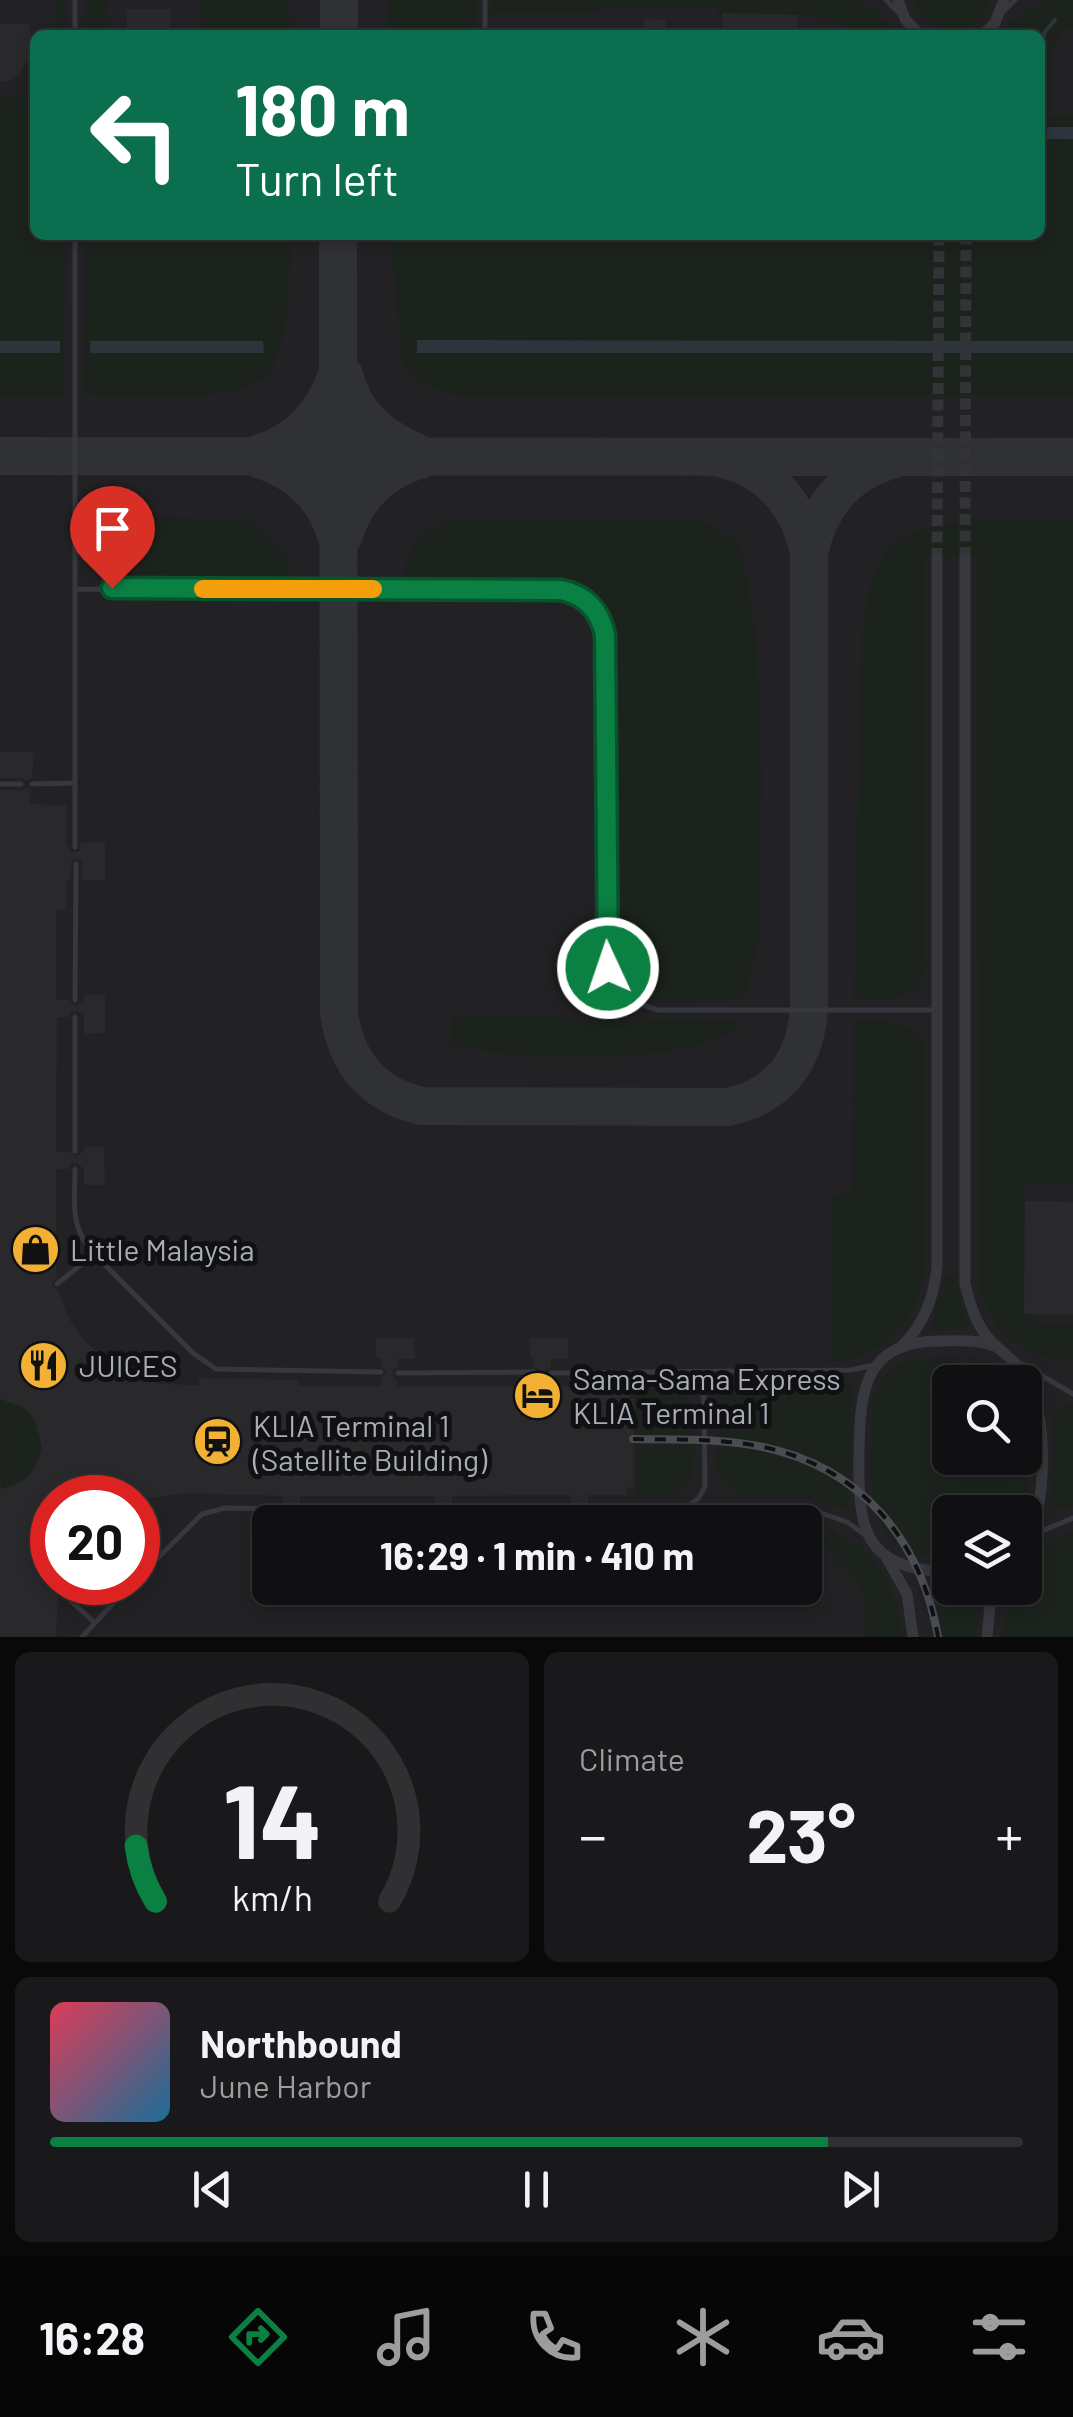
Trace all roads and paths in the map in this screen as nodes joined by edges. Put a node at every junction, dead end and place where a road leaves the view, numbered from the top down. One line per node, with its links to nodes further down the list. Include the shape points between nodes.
1 (75, 0): 9 (lane)
2 (485, 0): 10 (lane)
3 (886, 0): 8 (lane)
4 (898, 0): 8 (street)
5 (1004, 0): 7 (street)
6 (1015, 0): 7 (lane)
7 (1001, 14): 12 (street)
8 (905, 20): 11 (street)
9 (75, 30)
10 (485, 30)
11 (914, 30)
12 (989, 30)
13 (75, 240): 16 (lane)
14 (965, 558): 31 (street, via 964,1284 987,1336)
15 (937, 559): 24 (street)
16 (75, 588): 17 (lane); 24 (lane, via 572,592 593,607 605,635 606,955 619,989 658,1010)
17 (75, 783): 20 (lane); 21 (lane)
18 (0, 784): 19 (lane)
19 (21, 784)
20 (32, 784)
21 (76, 847)
22 (76, 864): 23 (lane)
23 (75, 1000)
24 (937, 1010): 30 (street, via 936,1280 924,1319)
25 (75, 1017): 26 (lane)
26 (75, 1151)
27 (75, 1169): 28 (lane, via 76,1229)
28 (94, 1254): 29 (lane); 33 (lane, via 216,1368)
29 (57, 1284)
30 (900, 1348): 31 (street, via 976,1341); 32 (street)
31 (1002, 1351): 38 (lane); 39 (street, via 1034,1391)
32 (885, 1358): 37 (lane, via 852,1370); 45 (street, via 870,1374 860,1406 858,1507)
33 (380, 1372)
34 (398, 1372): 35 (lane)
35 (534, 1372)
36 (551, 1372): 37 (lane)
37 (680, 1373): 40 (lane, via 699,1385 704,1398 705,1486)
38 (1073, 1394)
39 (1040, 1495)
40 (688, 1505)
41 (252, 1508): 47 (lane, via 202,1514)
42 (822, 1513): 45 (lane)
43 (1073, 1518): 44 (lane)
44 (1042, 1531)
45 (871, 1540): 46 (street)
46 (884, 1554): 48 (street); 54 (street, via 907,1594)
47 (160, 1555)
48 (932, 1570)
49 (75, 1605): 52 (lane)
50 (111, 1605): 52 (lane)
51 (990, 1605): 55 (street)
52 (94, 1622): 53 (lane)
53 (82, 1637)
54 (914, 1637)
55 (987, 1637)

